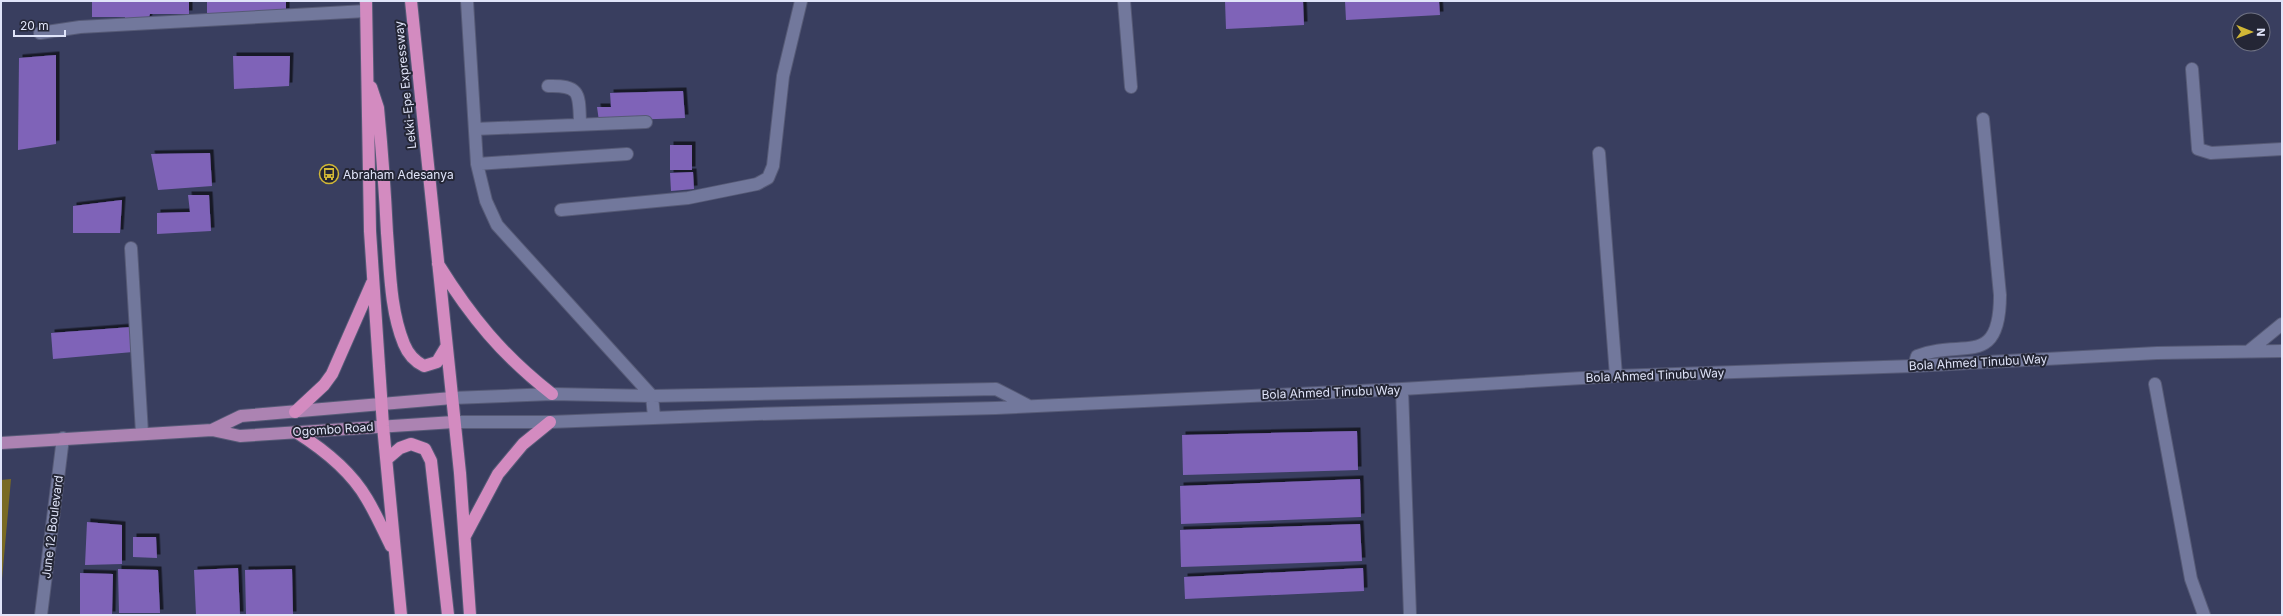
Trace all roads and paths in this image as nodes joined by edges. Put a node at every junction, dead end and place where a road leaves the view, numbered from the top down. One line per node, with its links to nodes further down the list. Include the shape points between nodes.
1 (411, 1): 21 (highway, Lekki-Epe Expressway)
2 (467, 1): 14 (street)
3 (801, 1): 19 (street, via 784,76 773,166 768,178 757,184 688,198)
4 (1124, 1): 10 (street)
5 (366, 6): 6 (street, via 80,27); 8 (highway)
6 (40, 33)
7 (2192, 70): 15 (street, via 2198,149 2211,153)
8 (367, 77): 22 (highway, via 370,231); 24 (highway, via 378,108 390,277 398,325 411,357 424,366 438,362)
9 (548, 86): 13 (street, via 566,86 575,92 579,100)
10 (1131, 87)
11 (1983, 120): 27 (street, via 2000,295 1999,322 1995,334 1976,349 1927,352 1917,356)
12 (646, 122): 13 (street)
13 (580, 123): 14 (street)
14 (475, 129): 18 (street)
15 (2282, 149)
16 (1599, 153): 28 (street)
17 (627, 154): 18 (street)
18 (477, 164): 32 (street, via 486,201 497,226)
19 (561, 210)
20 (130, 248): 43 (street)
21 (437, 261): 24 (highway, Lekki-Epe Expressway); 31 (highway, via 460,298 493,342 522,371)
22 (374, 280): 34 (highway); 36 (highway, via 332,374)
23 (2282, 324): 25 (street)
24 (446, 347): 33 (highway, Lekki-Epe Expressway)
25 (2249, 350): 26 (street, Bola Ahmed Tinubu Way); 27 (street, Bola Ahmed Tinubu Way)
26 (2282, 351)
27 (1914, 366): 28 (street, Bola Ahmed Tinubu Way)
28 (1616, 376): 30 (street, Bola Ahmed Tinubu Way)
29 (2154, 384): 54 (street, via 2191,579)
30 (1402, 389): 35 (street, Bola Ahmed Tinubu Way); 53 (street)
31 (552, 394): 32 (street); 33 (street)
32 (652, 396): 35 (street, via 996,389); 37 (street)
33 (452, 398): 34 (main road, Ogombo Road); 38 (highway, Lekki-Epe Expressway)
34 (382, 404): 36 (main road, Ogombo Road); 40 (highway)
35 (1028, 406): 37 (street, Bola Ahmed Tinubu Way)
36 (295, 412): 41 (main road, Ogombo Road, via 241,416)
37 (654, 417): 39 (street, Bola Ahmed Tinubu Way)
38 (454, 422): 39 (street, Bola Ahmed Tinubu Way); 40 (main road, Ogombo Road); 47 (highway, Lekki-Epe Expressway)
39 (550, 422): 47 (highway, via 523,444 498,474)
40 (383, 426): 42 (main road, Ogombo Road); 46 (highway)
41 (212, 430): 42 (main road, Ogombo Road, via 240,436); 43 (main road, Ogombo Road)
42 (296, 432): 48 (highway, via 312,442 351,477 367,498)
43 (142, 433): 44 (main road, Ogombo Road)
44 (63, 438): 45 (main road, Ogombo Road); 49 (street, June 12 Boulevard)
45 (1, 443)
46 (387, 459): 48 (highway); 51 (highway, via 400,448 411,444 425,449 431,461)
47 (464, 537): 52 (highway, Lekki-Epe Expressway)
48 (394, 552): 50 (highway)
49 (41, 615)
50 (401, 615)
51 (448, 615)
52 (470, 615)
53 (1410, 615)
54 (2204, 615)

